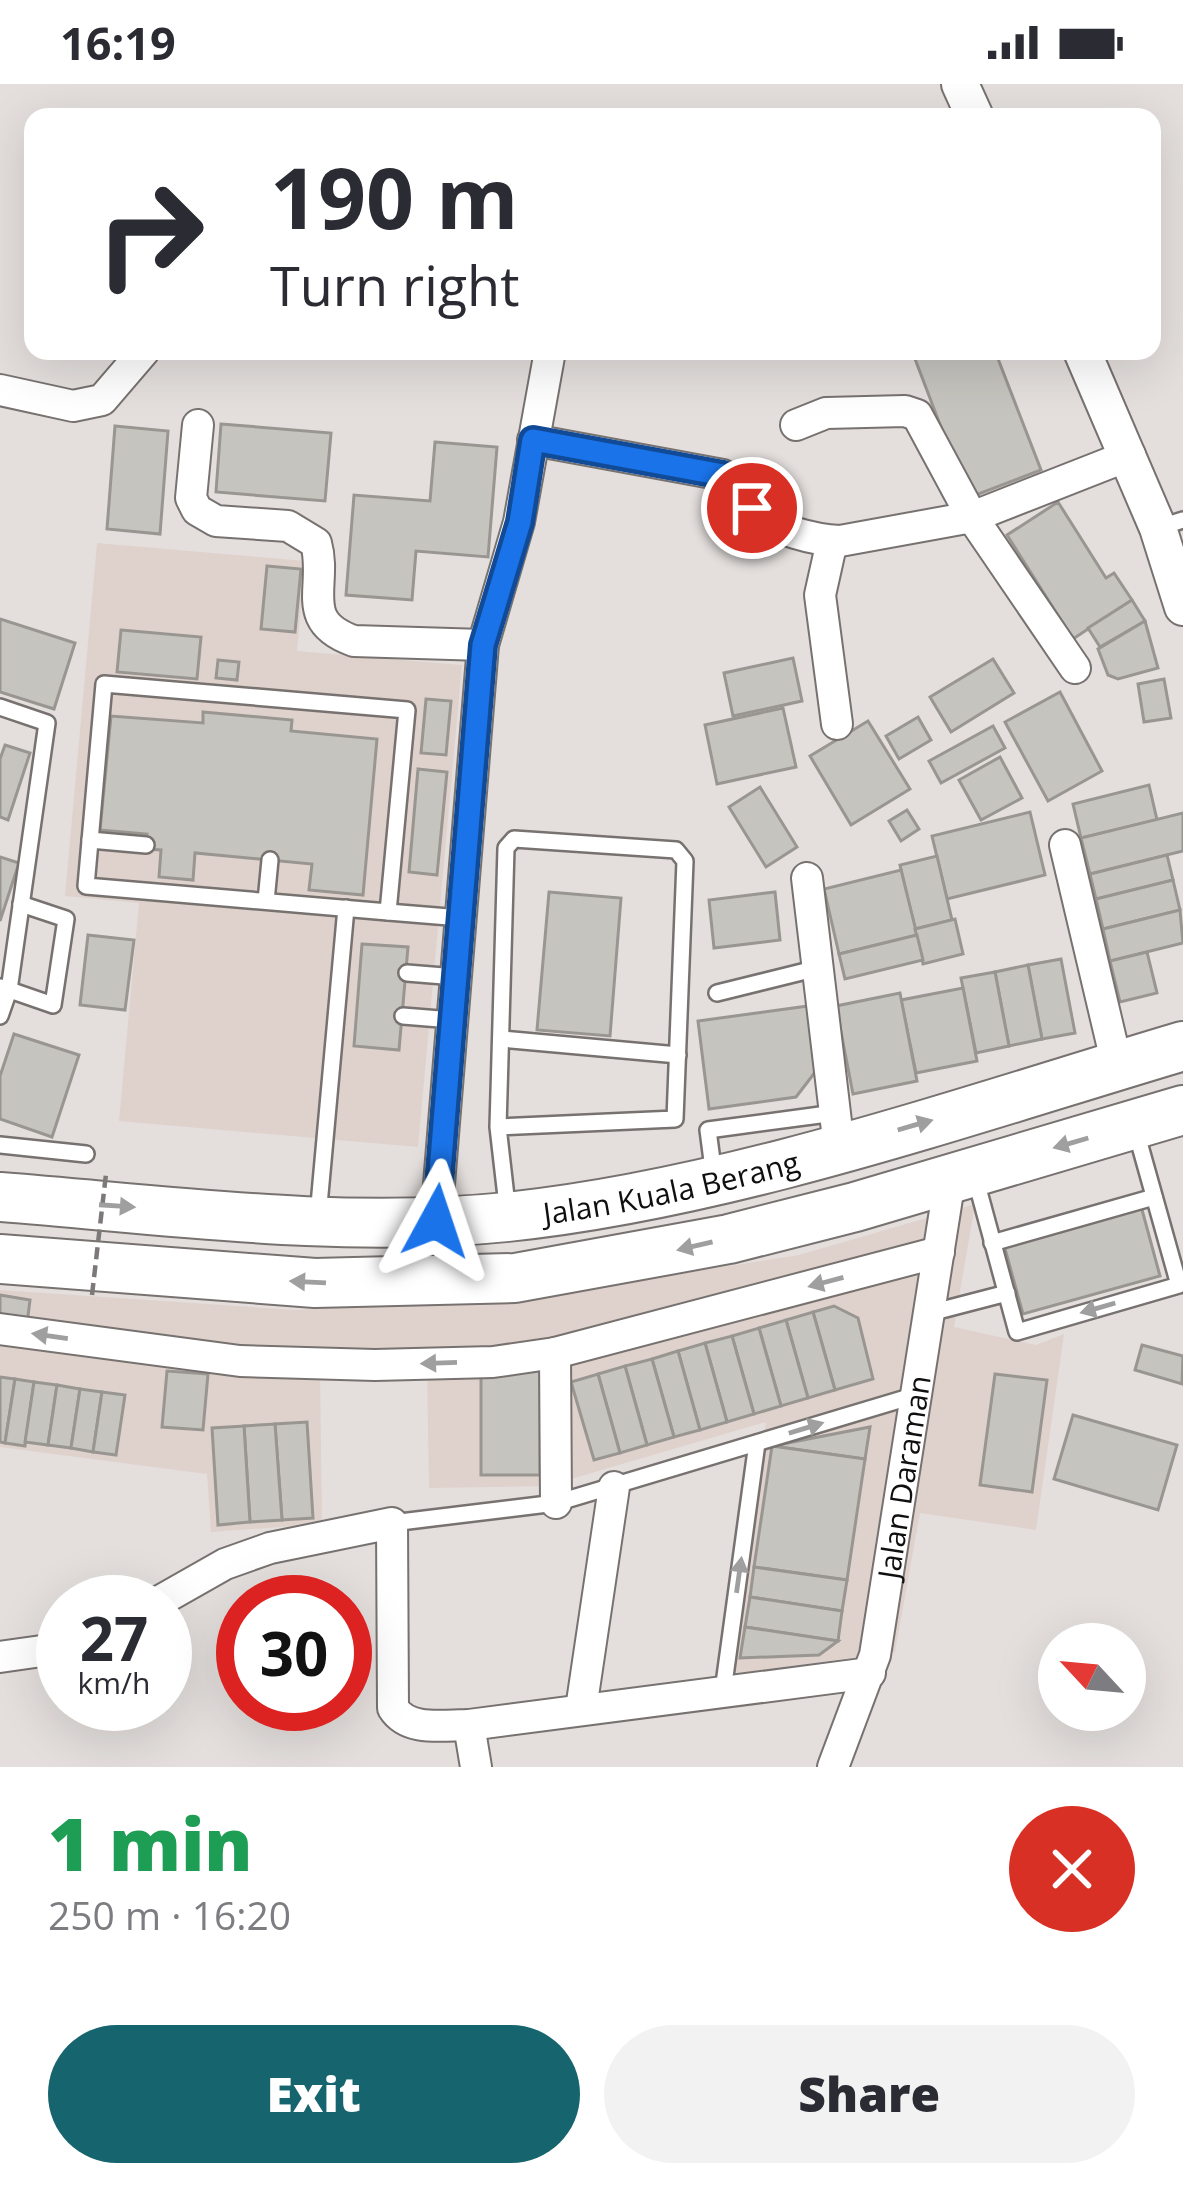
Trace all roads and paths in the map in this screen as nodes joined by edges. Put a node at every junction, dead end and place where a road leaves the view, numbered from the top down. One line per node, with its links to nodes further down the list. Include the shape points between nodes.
1 (136, 360): 4 (street, via 102,400 73,406)
2 (548, 360): 7 (street)
3 (1086, 360): 8 (street)
4 (0, 390)
5 (197, 425): 13 (street, via 197,510 216,521 288,526 316,543 317,600 336,634)
6 (796, 425): 9 (street, via 826,413 916,416)
7 (533, 440): 11 (street, via 723,475 761,518); 13 (street, via 520,522)
8 (1130, 455): 9 (street); 10 (street)
9 (972, 517): 11 (street); 14 (street)
10 (1171, 524): 12 (street)
11 (832, 541): 16 (street, via 820,595)
12 (1183, 607)
13 (483, 645): 26 (street)
14 (1075, 668)
15 (0, 707): 23 (lane, via 47,723)
16 (838, 724)
17 (90, 840): 18 (lane); 22 (lane, via 86,886); 25 (lane, via 104,684 407,710)
18 (146, 844)
19 (1065, 845): 38 (street)
20 (269, 860): 22 (lane)
21 (807, 878): 27 (street)
22 (266, 902): 24 (lane)
23 (21, 904): 30 (lane); 30 (lane, via 66,919 53,1004)
24 (346, 908): 25 (lane); 50 (lane)
25 (388, 912): 26 (lane)
26 (460, 918): 29 (street)
27 (818, 968): 31 (lane); 41 (street)
28 (407, 973): 29 (lane)
29 (456, 977): 34 (street)
30 (4, 988): 32 (lane)
31 (717, 993)
32 (0, 1016)
33 (403, 1016): 34 (lane)
34 (452, 1020): 49 (street)
35 (1183, 1028): 38 (highway)
36 (501, 1039): 37 (lane); 37 (lane, via 506,848 514,838 676,850 685,861); 40 (lane)
37 (678, 1055): 40 (lane, via 675,1119)
38 (1148, 1056): 41 (highway, Jalan Kuala Berang, one-way to 38)
39 (1166, 1117): 45 (highway, Jalan Kuala Berang, one-way to 45); 47 (lane)
40 (499, 1127): 48 (lane)
41 (837, 1130): 48 (highway, Jalan Kuala Berang, via 715,1179)
42 (0, 1145): 43 (lane)
43 (86, 1154)
44 (106, 1174): 55 (path, bridge)
45 (962, 1175): 51 (lane); 52 (street, Jalan Daraman); 53 (highway, Jalan Kuala Berang, one-way to 53, via 728,1239 515,1278 316,1283)
46 (0, 1197): 50 (highway, Jalan Kuala Berang, one-way to 50)
47 (1154, 1197): 51 (lane); 54 (lane, one-way to 54, via 1179,1285 1017,1332)
48 (508, 1216): 49 (highway, Jalan Kuala Berang)
49 (436, 1221): 50 (highway, Jalan Kuala Berang)
50 (318, 1222)
51 (992, 1243): 54 (lane)
52 (939, 1252): 56 (street, Jalan Daraman); 58 (street, one-way to 58)
53 (0, 1259)
54 (1006, 1293): 56 (lane)
55 (92, 1295)
56 (931, 1313): 59 (street, Jalan Daraman)
57 (0, 1329): 58 (street, one-way to 57, via 375,1365 240,1361)
58 (555, 1353): 62 (street)
59 (919, 1395): 60 (lane, one-way to 59); 67 (street, Jalan Daraman)
60 (757, 1443): 61 (lane); 68 (lane, one-way to 60)
61 (614, 1487): 62 (lane); 69 (street)
62 (556, 1502): 63 (lane)
63 (392, 1523): 64 (street, via 270,1548); 70 (street, via 393,1708 412,1724)
64 (192, 1583)
65 (36, 1652): 66 (street)
66 (0, 1658)
67 (870, 1672): 68 (street); 72 (street, Jalan Daraman)
68 (723, 1691): 69 (street)
69 (581, 1709): 70 (street)
70 (469, 1725): 71 (street)
71 (476, 1767)
72 (833, 1767)

